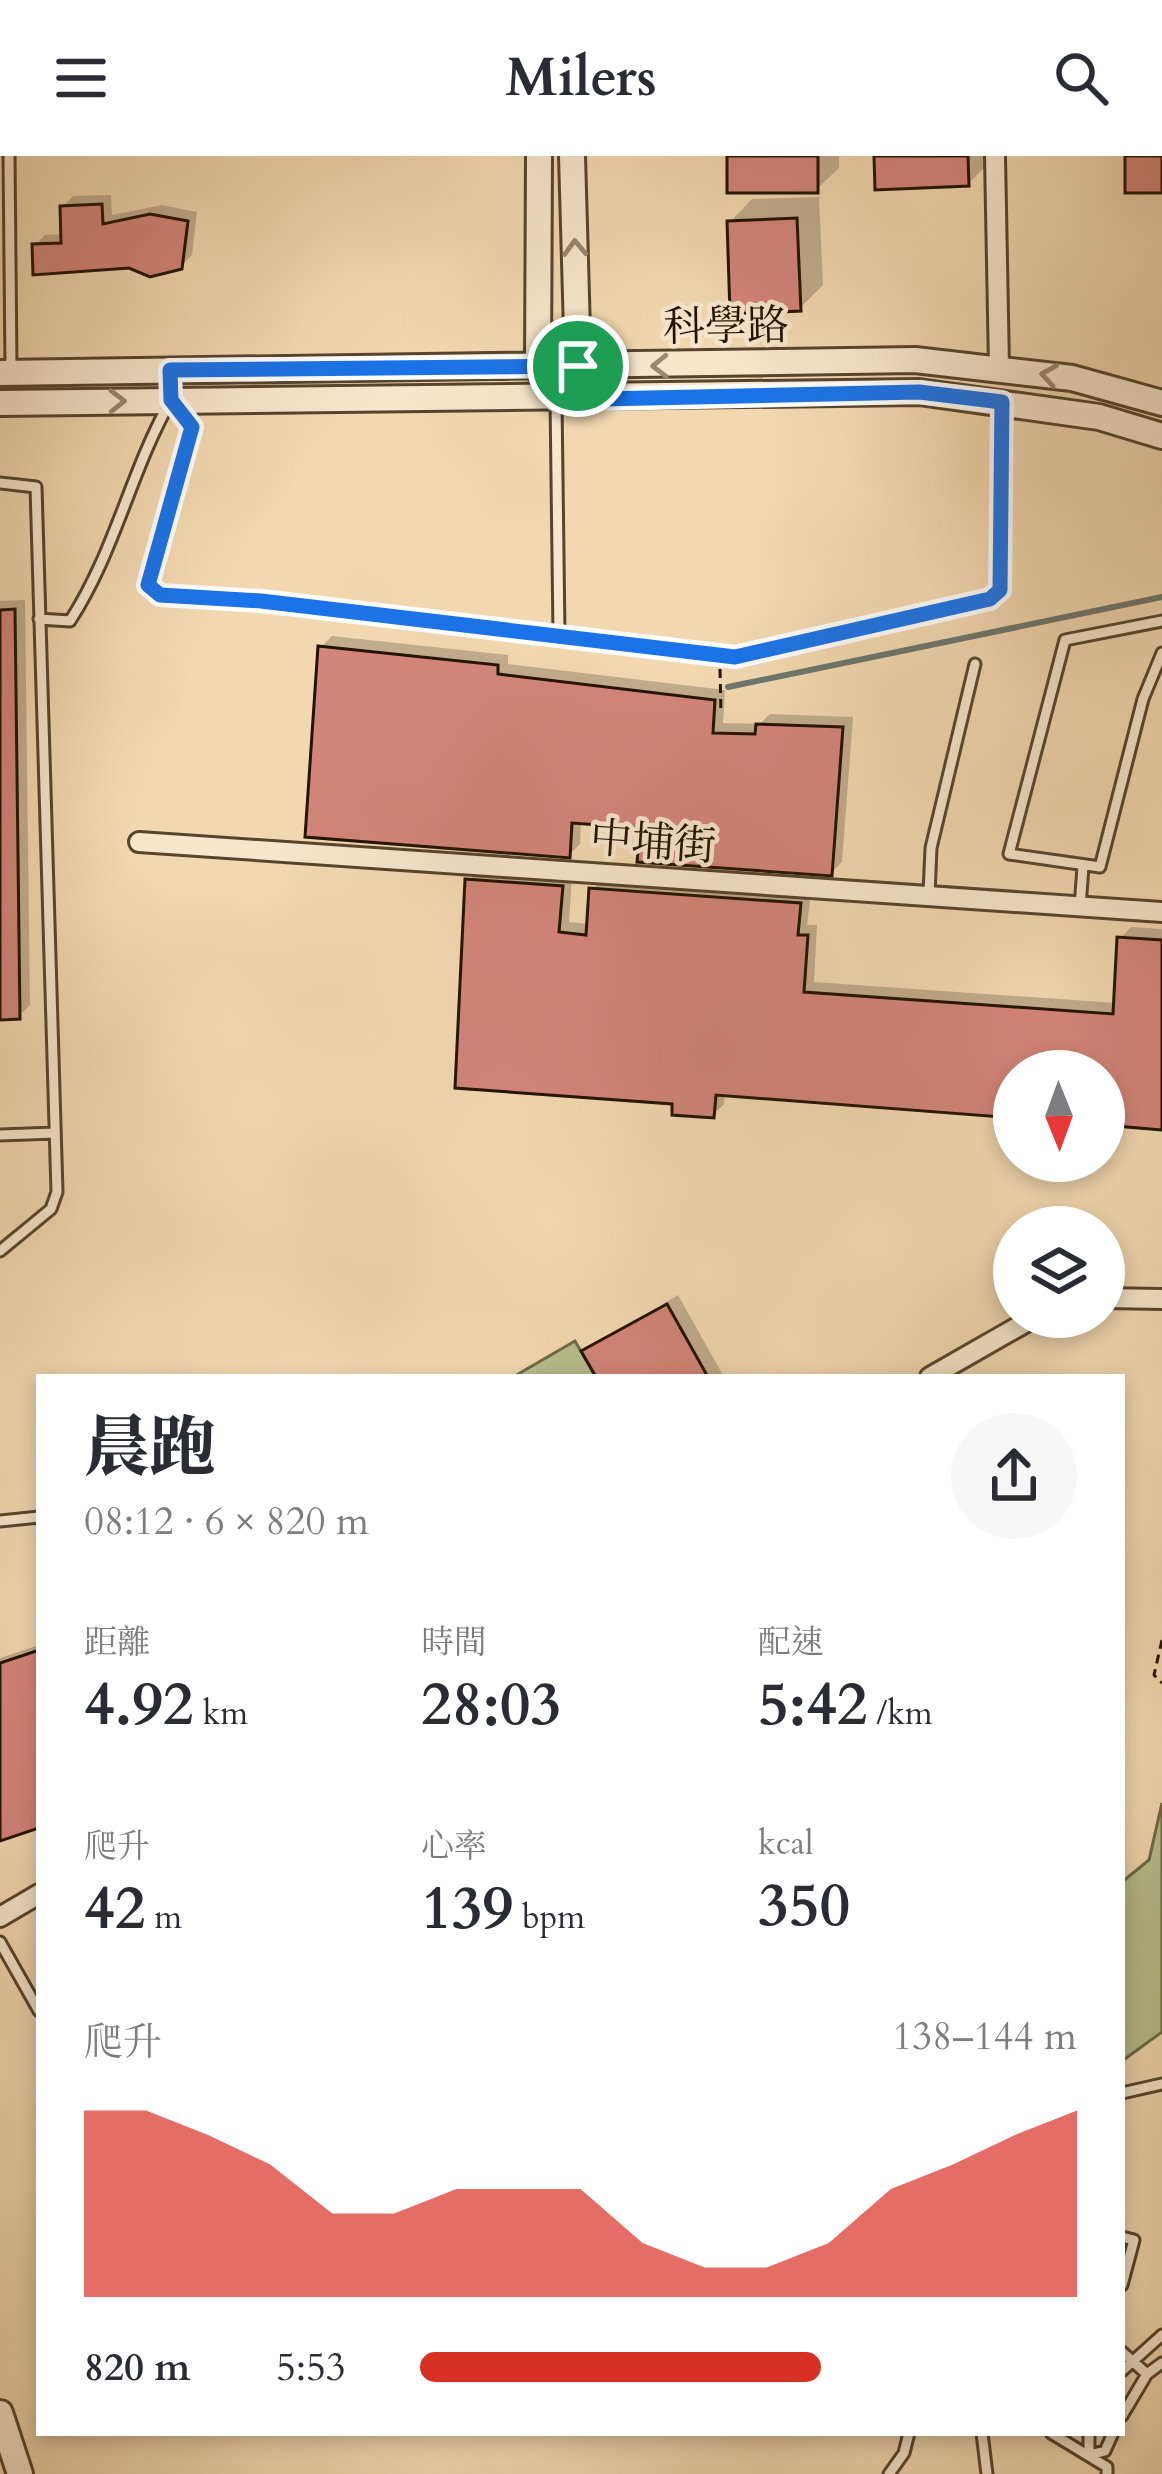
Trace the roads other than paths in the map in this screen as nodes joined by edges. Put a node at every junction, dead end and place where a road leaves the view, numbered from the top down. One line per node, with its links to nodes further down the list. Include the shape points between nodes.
1 (8, 156): 9 (lane)
2 (539, 156): 7 (street)
3 (572, 156): 5 (street, one-way to 3)
4 (995, 156): 6 (street)
5 (578, 366): 6 (street, 科學路, one-way to 5, via 915,360); 7 (street, 科學路); 11 (street)
6 (999, 367): 13 (street, 科學路, one-way to 6)
7 (538, 368): 8 (street, 科學路); 11 (street)
8 (170, 370): 9 (street, 科學路); 10 (street)
9 (6, 373)
10 (171, 400): 11 (street, 科學路); 14 (street, 科學路, one-way to 10); 17 (lane, via 92,588 70,621); 19 (lane, via 192,427 148,571 148,585 160,595)
11 (556, 400): 12 (street, 科學路, via 919,392); 19 (lane)
12 (1002, 402): 15 (street, 科學路); 19 (lane, via 1000,590 990,599 735,657)
13 (1162, 403)
14 (0, 404)
15 (1162, 436)
16 (0, 483): 17 (lane, via 36,487)
17 (39, 619): 27 (lane)
18 (1162, 621): 23 (lane, via 1064,640 1009,854)
19 (560, 634)
20 (1162, 653): 23 (lane, via 1100,867)
21 (975, 664): 24 (lane, via 931,848)
22 (139, 842): 24 (street, 中埔街)
23 (1084, 866): 25 (lane)
24 (929, 896): 25 (street, 中埔街)
25 (1080, 907): 26 (street, 中埔街)
26 (1162, 912)
27 (55, 1133): 28 (lane); 29 (lane, via 51,1209)
28 (0, 1135)
29 (0, 1251)
30 (1125, 1298): 31 (street)
31 (1162, 1299)
32 (999, 1338): 33 (street)
33 (936, 1374)
34 (36, 1517): 35 (lane)
35 (0, 1521)
36 (36, 1896): 37 (street)
37 (0, 1917)
38 (0, 1942): 39 (lane)
39 (36, 2006)
40 (1162, 2084): 41 (lane)
41 (1125, 2092)
42 (1125, 2238): 43 (lane, via 1134,2240)
43 (1125, 2272)
44 (1162, 2335): 46 (lane)
45 (1162, 2363): 47 (lane)
46 (1126, 2366): 47 (lane)
47 (1147, 2374): 48 (lane)
48 (1125, 2411)
49 (0, 2414): 56 (street)
50 (908, 2436): 57 (lane)
51 (982, 2436): 58 (lane)
52 (1056, 2436): 55 (lane)
53 (1089, 2436): 55 (lane)
54 (1112, 2436): 55 (lane, via 1105,2450)
55 (1089, 2455): 59 (lane)
56 (20, 2474)
57 (889, 2474)
58 (987, 2474)
59 (1107, 2474)

